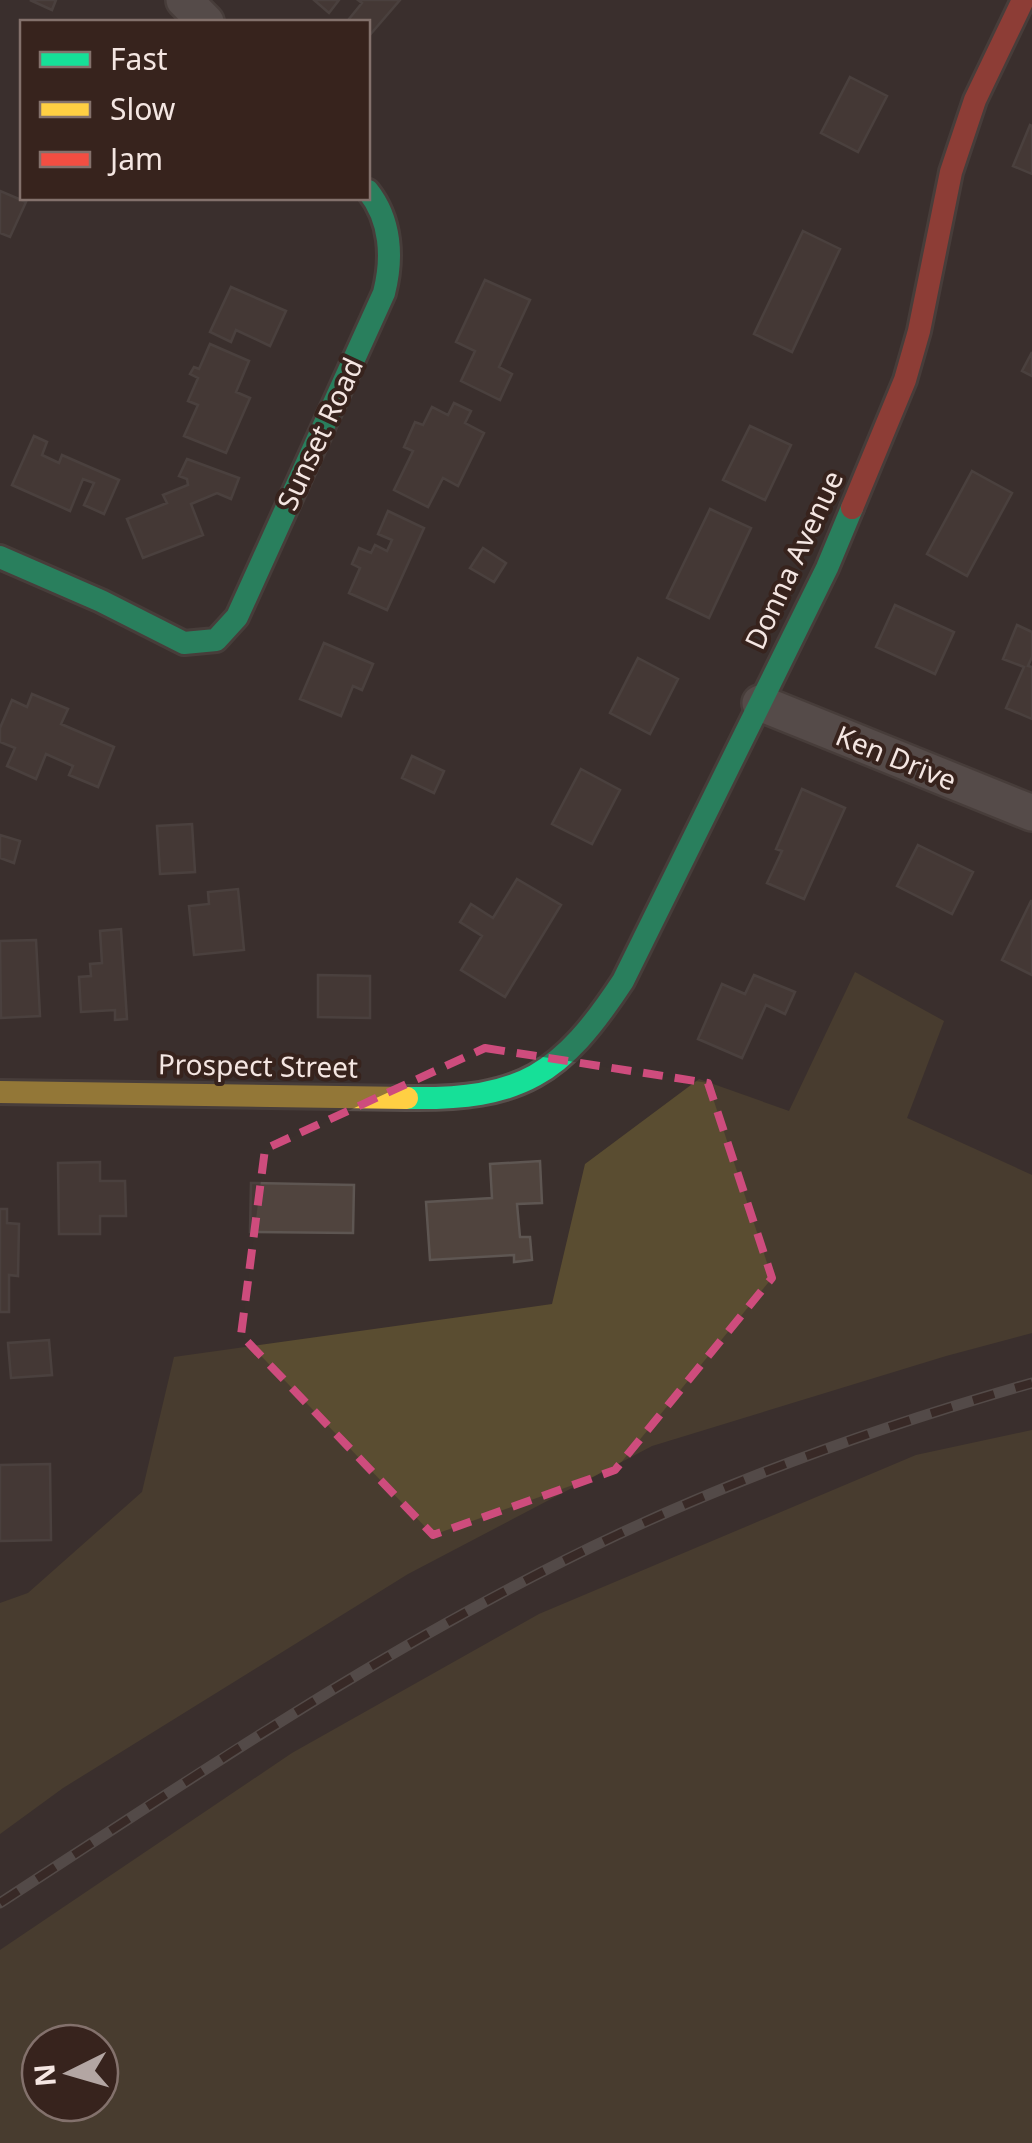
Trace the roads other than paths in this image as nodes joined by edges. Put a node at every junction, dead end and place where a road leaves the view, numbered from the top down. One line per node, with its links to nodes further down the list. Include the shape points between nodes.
1 (184, 0): 3 (street)
2 (1022, 0): 6 (street, Donna Avenue, via 975,100 951,172 905,380 827,568)
3 (204, 20)
4 (370, 192): 5 (street, Sunset Road, via 390,244 389,276 374,321 237,617 216,640 184,643)
5 (0, 557)
6 (760, 703): 7 (street, Ken Drive); 8 (street, Donna Avenue, via 603,1012 564,1059)
7 (1032, 812)
8 (515, 1088): 9 (street, Prospect Street, via 447,1099)
9 (0, 1092)

